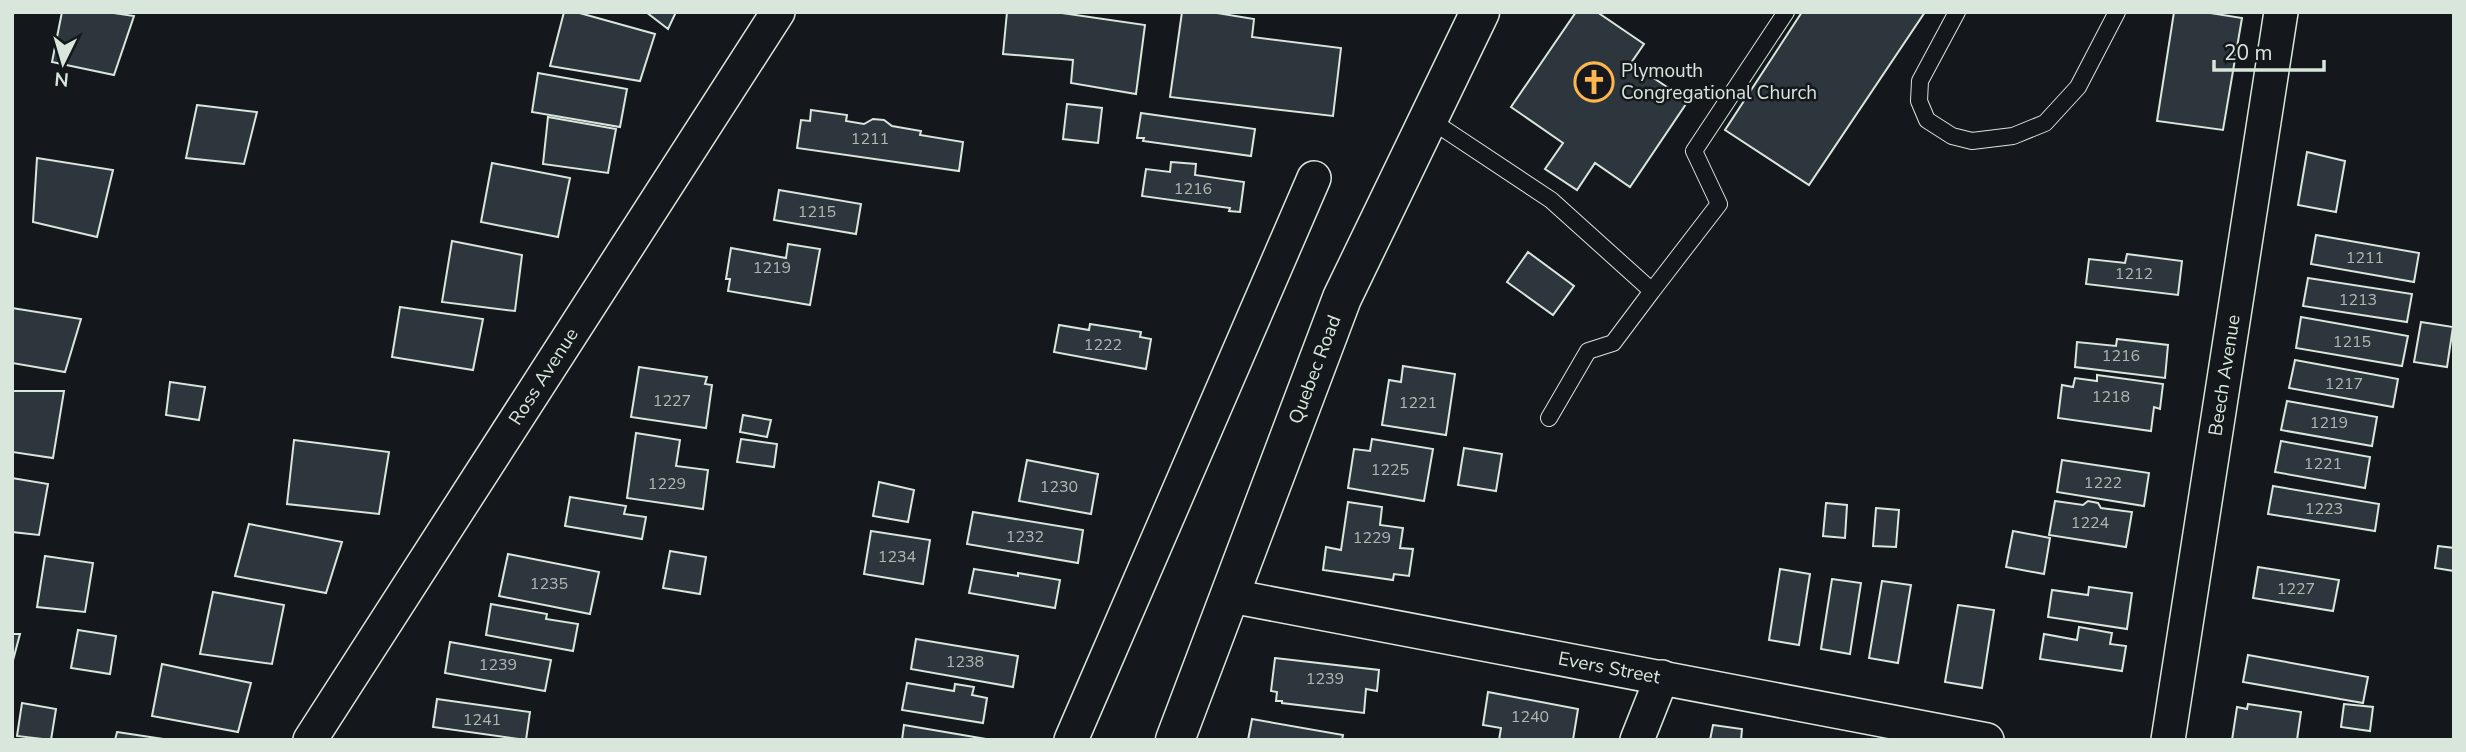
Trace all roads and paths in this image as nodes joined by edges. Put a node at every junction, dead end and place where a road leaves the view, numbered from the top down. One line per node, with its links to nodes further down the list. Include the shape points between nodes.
1 (778, 12): 13 (street, Ross Avenue)
2 (1479, 12): 7 (street, Quebec Road)
3 (1786, 12): 9 (lane, via 1694,151 1719,204)
4 (1957, 12): 5 (lane, via 1920,81 1919,101 1927,120 1952,136 1972,141 2014,136 2045,123 2078,87)
5 (2117, 12)
6 (2281, 12): 18 (street, Beech Avenue)
7 (1429, 118): 9 (lane, via 1551,200); 11 (street, Quebec Road, via 1342,298)
8 (1314, 178): 14 (street)
9 (1652, 291): 10 (lane, via 1613,343 1588,351)
10 (1549, 418)
11 (1231, 596): 12 (street, Evers Street); 15 (street, Quebec Road)
12 (1662, 677): 16 (street); 17 (street, Evers Street)
13 (310, 740)
14 (1071, 740)
15 (1175, 740)
16 (1637, 740)
17 (1987, 740)
18 (2168, 740)

